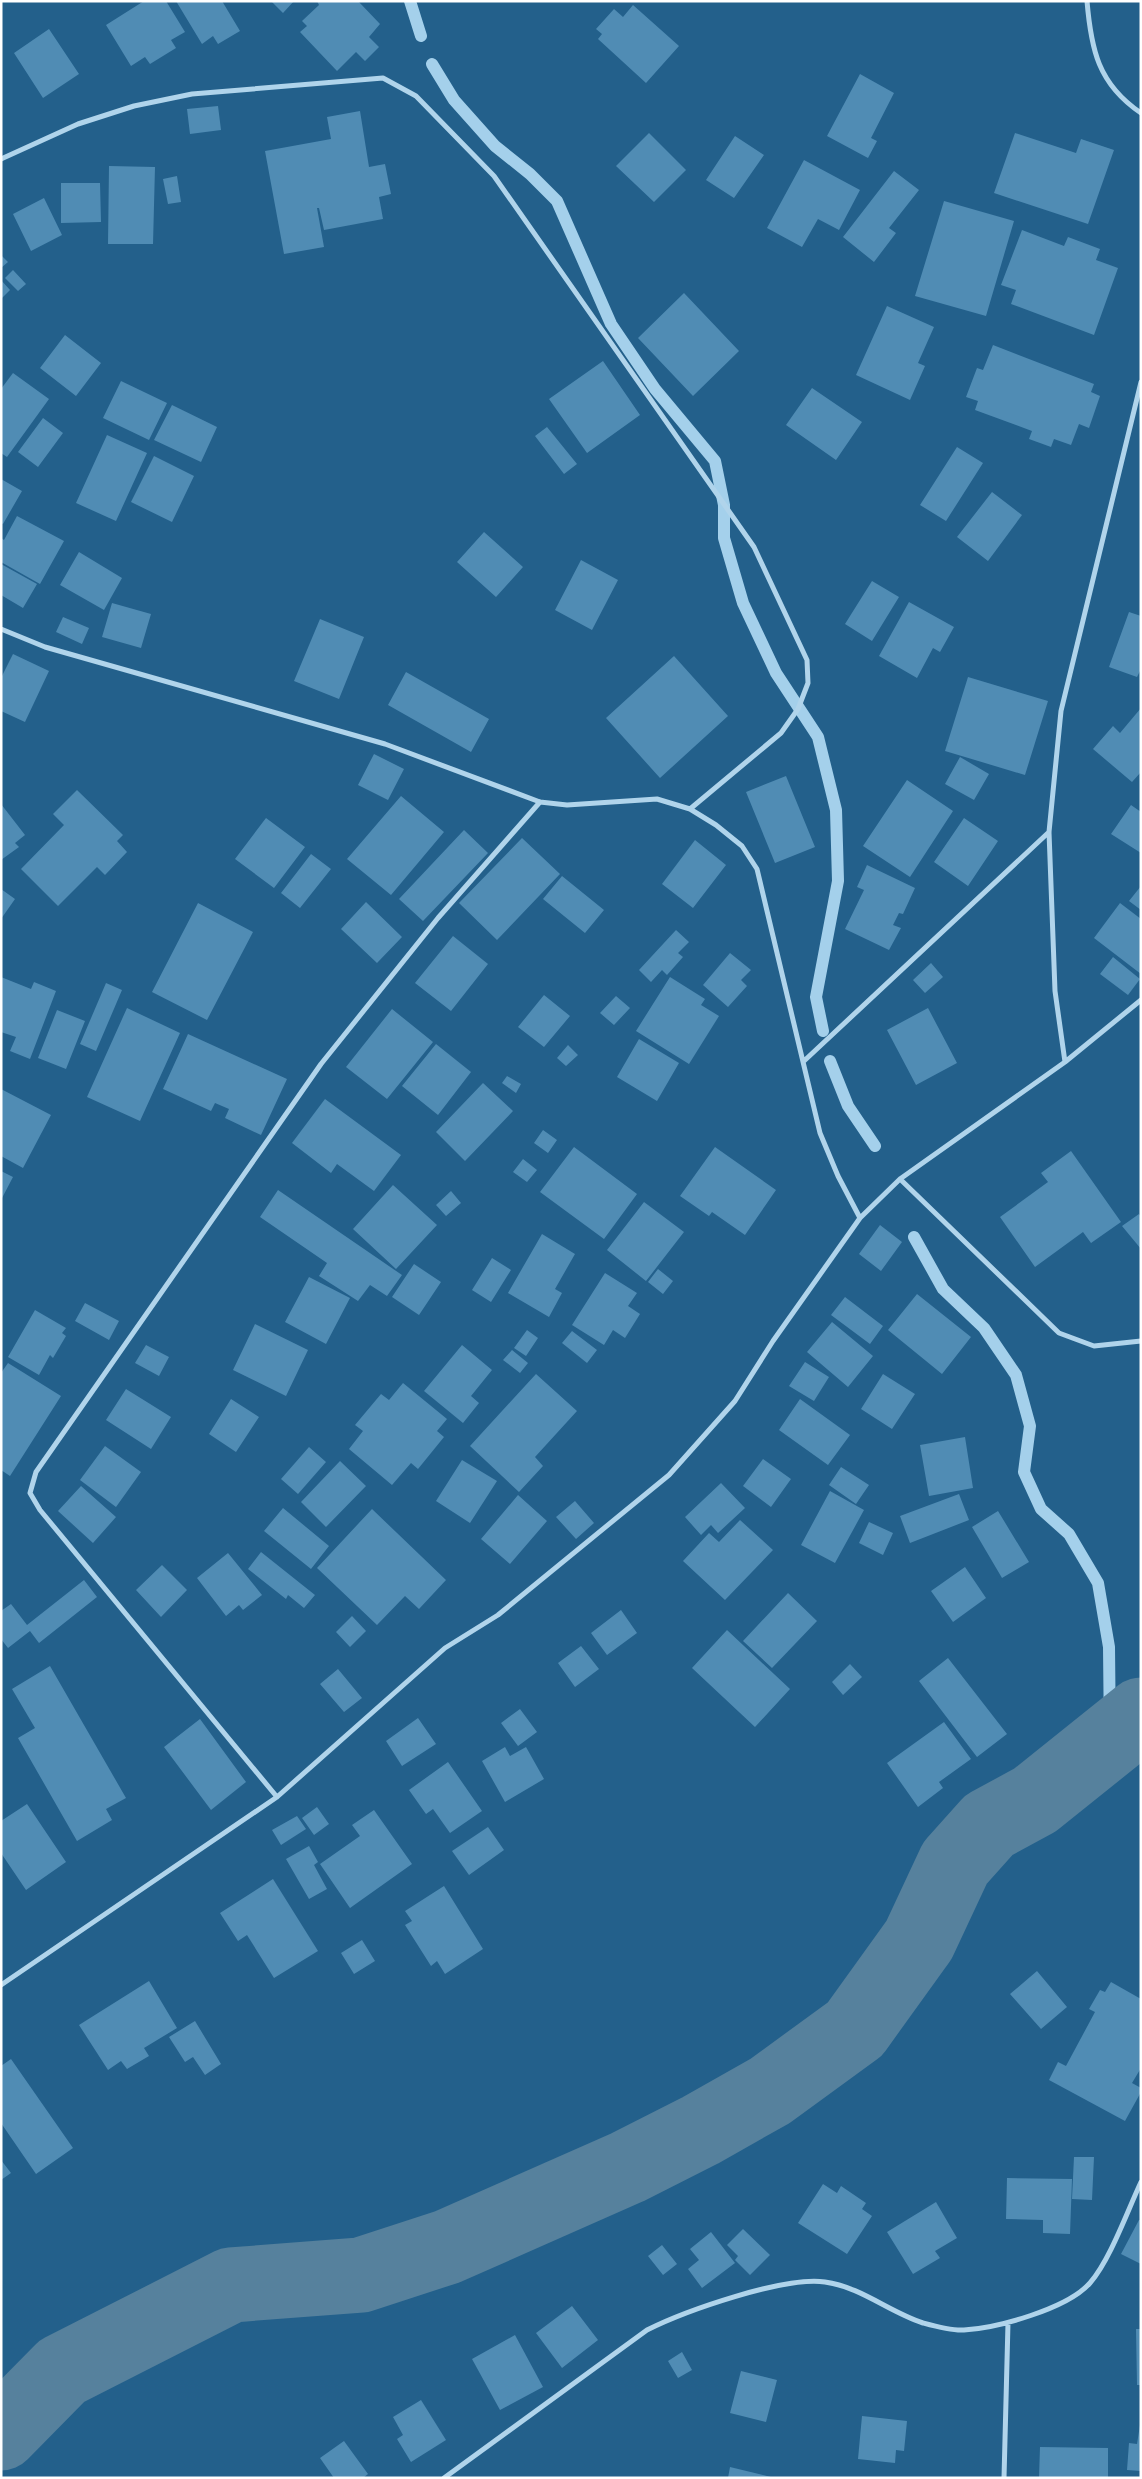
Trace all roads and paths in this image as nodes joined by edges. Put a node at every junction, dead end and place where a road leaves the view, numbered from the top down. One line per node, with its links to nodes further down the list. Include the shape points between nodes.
1 (1087, 1): 2 (street, via 1091,43 1106,79 1123,101)
2 (1141, 112)
3 (1, 158): 7 (street, via 78,124 134,106 192,94 383,78 416,96 494,176 754,547 807,660 808,683 798,709 780,733)
4 (1141, 382): 8 (street, via 1061,711)
5 (1, 629): 6 (street, via 45,647 385,744)
6 (540, 802): 7 (street, via 567,805 657,800); 15 (street, via 438,918 321,1064 36,1472 30,1493 40,1510)
7 (690, 808): 10 (street, via 742,846 757,870)
8 (1049, 832): 10 (street); 11 (street, via 1055,992)
9 (1141, 1000): 11 (street)
10 (804, 1061): 13 (street, via 820,1133)
11 (1065, 1062): 12 (street)
12 (900, 1179): 13 (street); 14 (street, via 1059,1332 1094,1346)
13 (860, 1218): 15 (street, via 735,1401 669,1475 498,1615 445,1648)
14 (1141, 1341)
15 (277, 1796): 16 (street)
16 (1, 1985)
17 (1141, 2182): 18 (street, via 1099,2270 1089,2284 1079,2294 1063,2302)
18 (1008, 2323): 19 (street, via 962,2330 923,2322 848,2287 824,2281 773,2286 671,2318 647,2330); 20 (street)
19 (444, 2478)
20 (1004, 2478)

